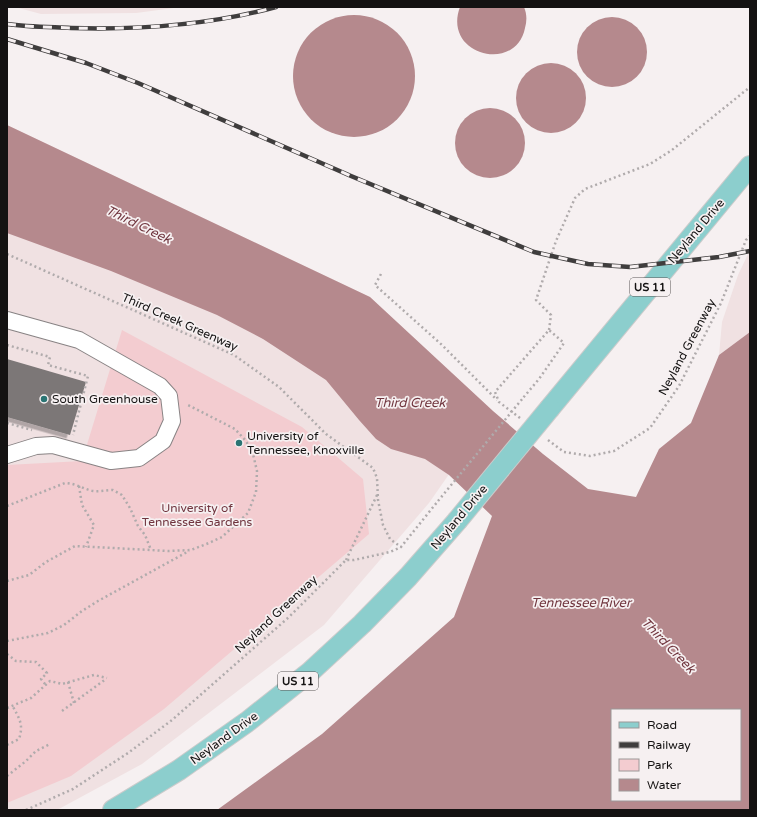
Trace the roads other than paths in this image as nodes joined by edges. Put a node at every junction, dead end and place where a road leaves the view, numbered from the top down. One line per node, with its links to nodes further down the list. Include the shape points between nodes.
1 (750, 166): 4 (main road, Neyland Drive / US 11, bridge, via 457,521 362,624 310,672 247,722 179,770)
2 (7, 320): 3 (lane, via 79,340 160,386 169,396 172,420 163,441 139,458 112,461 53,445 36,446)
3 (7, 455)
4 (113, 810)

